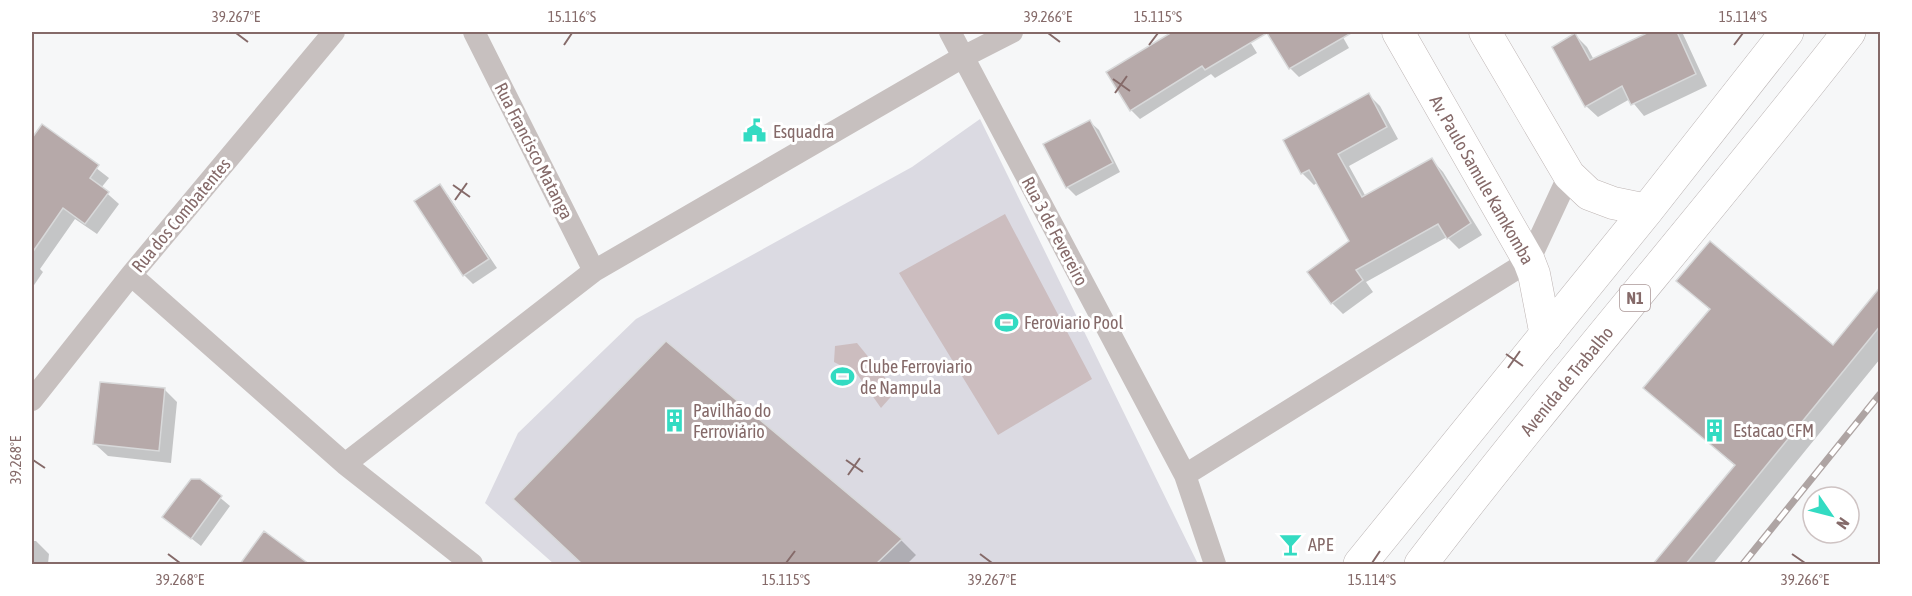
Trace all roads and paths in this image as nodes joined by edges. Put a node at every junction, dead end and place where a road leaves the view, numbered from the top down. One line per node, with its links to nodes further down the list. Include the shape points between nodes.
1 (334, 32): 16 (street, Rua dos Combatentes)
2 (474, 32): 15 (street, Rua Francisco Matanga)
3 (950, 32): 9 (street, Rua 3 de Fevereiro)
4 (1012, 32): 9 (street)
5 (1398, 32): 14 (main road, Av. Paulo Samule Kamkomba)
6 (1485, 32): 12 (main road)
7 (1787, 32): 10 (highway, N1)
8 (1849, 32): 11 (highway, Avenida de Trabalho / N1)
9 (963, 57): 15 (street); 20 (street, Rua 3 de Fevereiro)
10 (1748, 80): 11 (highway); 13 (highway, N1)
11 (1788, 110): 24 (highway, Avenida de Trabalho / N1)
12 (1569, 175): 13 (main road, via 1589,194); 14 (street)
13 (1647, 210): 17 (highway, N1)
14 (1529, 261): 17 (main road, Av. Paulo Samule Kamkomba); 20 (street)
15 (594, 271): 19 (street)
16 (131, 274): 18 (street, Rua dos Combatentes); 19 (street)
17 (1546, 336): 21 (highway, N1)
18 (32, 400)
19 (345, 464): 22 (street)
20 (1185, 475): 23 (street, Rua 3 de Fevereiro)
21 (1372, 560)
22 (472, 564)
23 (1215, 564)
24 (1421, 564)

